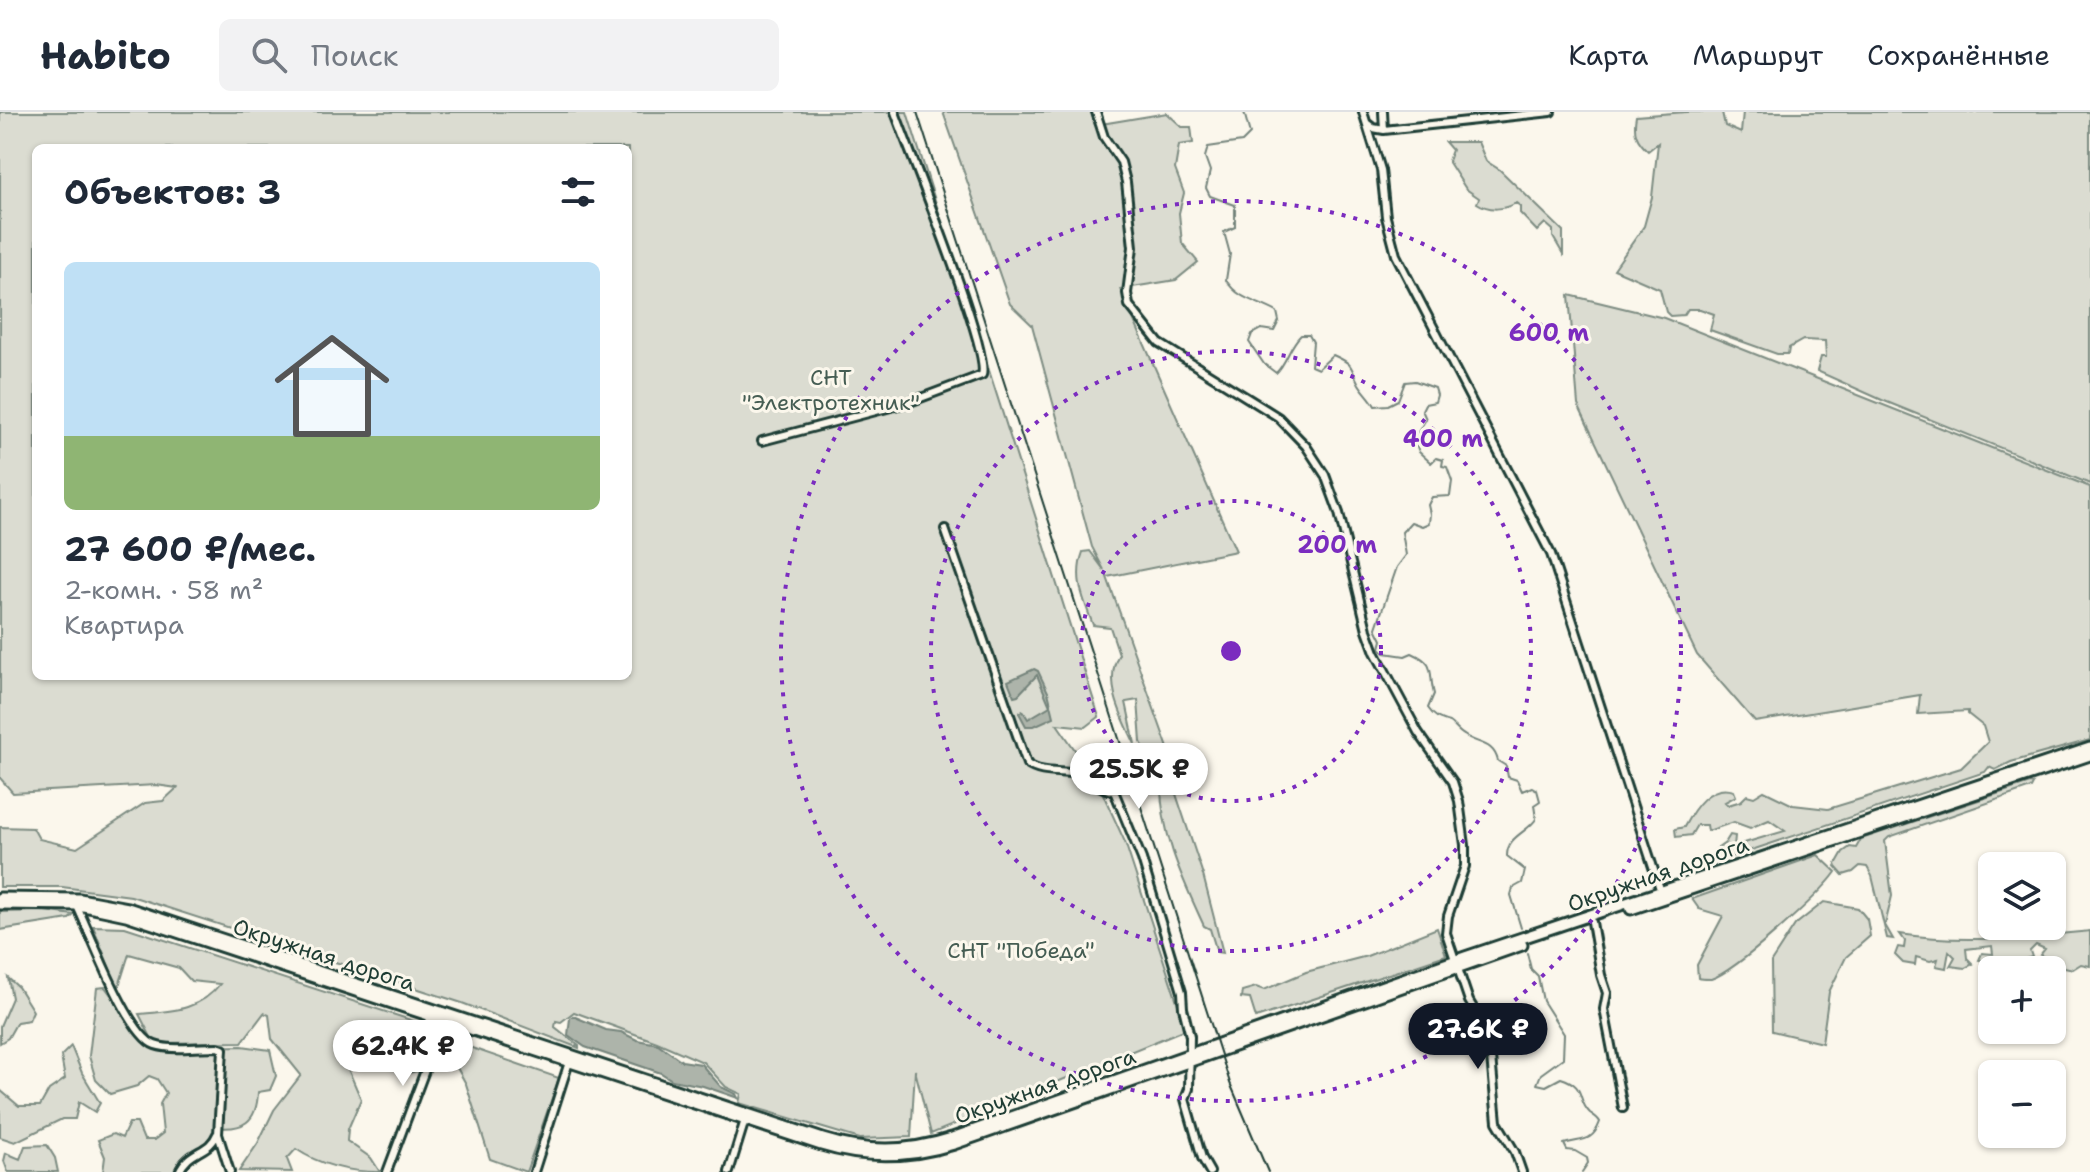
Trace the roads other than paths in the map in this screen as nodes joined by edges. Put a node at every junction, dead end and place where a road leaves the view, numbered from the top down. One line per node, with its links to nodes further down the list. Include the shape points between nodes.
1 (895, 112): 9 (street, via 961,291 984,362 982,375 910,402)
2 (1096, 112): 18 (street, via 1126,182 1133,247 1129,305 1153,337 1278,417 1325,475 1375,652 1459,801 1465,866 1445,925)
3 (1363, 112): 6 (street)
4 (1383, 112): 7 (street)
5 (1551, 112): 7 (street)
6 (1366, 121): 7 (street); 8 (street)
7 (1381, 130): 8 (street)
8 (1373, 143): 13 (street, via 1402,270 1557,568)
9 (762, 441)
10 (945, 529): 20 (street, via 1027,764 1085,776 1115,793 1175,961 1189,1029)
11 (2090, 748): 13 (main road, Окружная дорога)
12 (2090, 755): 13 (main road, Окружная дорога)
13 (1662, 895): 17 (main road, Окружная дорога); 18 (main road, Окружная дорога)
14 (0, 898): 15 (main road, Окружная дорога)
15 (74, 901): 16 (main road, Окружная дорога); 19 (main road, Окружная дорога, via 139,912); 24 (street, via 122,1005 150,1043 223,1049)
16 (0, 904)
17 (1592, 922): 18 (main road, Окружная дорога); 22 (street)
18 (1457, 964): 20 (main road, Окружная дорога); 31 (street, via 1484,1026 1497,1122)
19 (430, 1012): 20 (main road, Окружная дорога, via 823,1139 874,1150 940,1141); 21 (main road, Окружная дорога); 27 (street, via 427,1065)
20 (1188, 1058): 23 (main road, Окружная дорога, via 954,1144 907,1155 844,1152); 30 (street, via 1185,1099)
21 (569, 1062): 23 (main road, Окружная дорога); 28 (street)
22 (1623, 1108)
23 (745, 1120): 29 (street)
24 (218, 1134): 25 (street, via 211,1146 188,1157); 26 (street)
25 (179, 1172)
26 (230, 1172)
27 (387, 1172)
28 (534, 1172)
29 (729, 1172)
30 (1210, 1172)
31 (1522, 1172)

